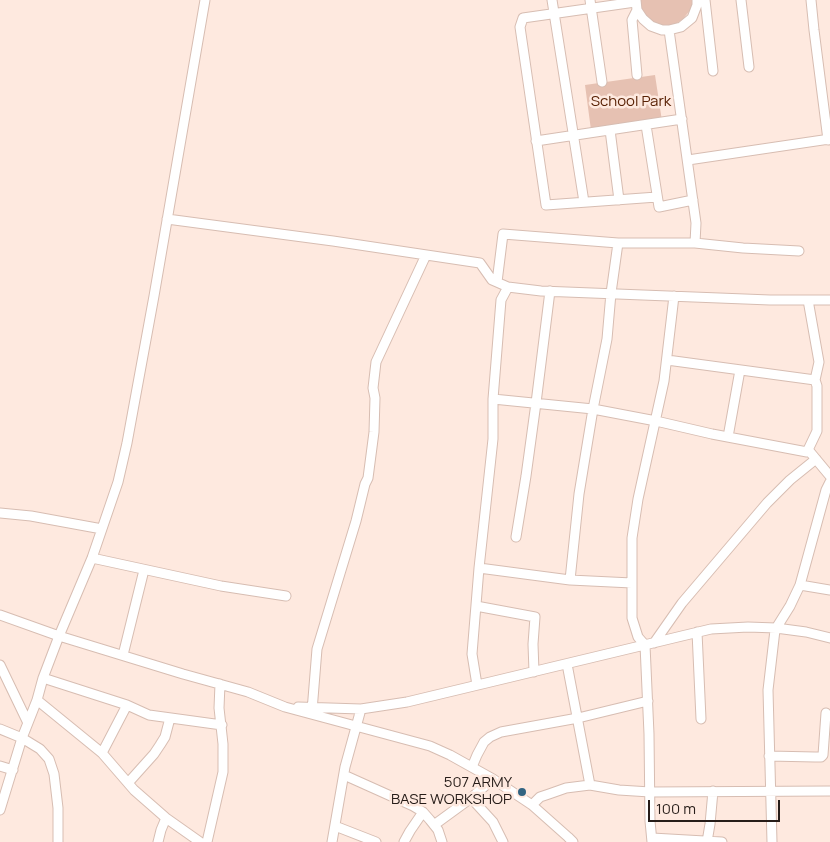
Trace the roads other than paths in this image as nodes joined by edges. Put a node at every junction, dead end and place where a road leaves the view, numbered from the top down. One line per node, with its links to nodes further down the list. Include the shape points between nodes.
1 (205, 0): 26 (street)
2 (552, 0): 9 (street)
3 (697, 0): 10 (street, via 692,18 681,27)
4 (705, 0): 12 (street)
5 (741, 0): 11 (street)
6 (811, 0): 19 (street)
7 (591, 4): 8 (street); 9 (street); 14 (street)
8 (636, 4): 10 (street, via 643,19 652,26); 13 (street, via 632,20)
9 (554, 14): 18 (street); 20 (street, via 522,18 520,27)
10 (669, 30): 15 (street)
11 (749, 67)
12 (713, 71)
13 (637, 75)
14 (602, 82)
15 (682, 119): 16 (street); 21 (street)
16 (646, 125): 17 (street); 22 (street)
17 (610, 130): 18 (street); 23 (street)
18 (574, 136): 20 (street); 25 (street)
19 (829, 140): 21 (street)
20 (536, 141): 25 (street, via 546,205)
21 (688, 160): 24 (street)
22 (657, 197): 23 (street); 24 (street, via 659,207)
23 (619, 200): 25 (street)
24 (693, 200): 28 (street)
25 (584, 202)
26 (168, 219): 30 (street); 53 (street, via 127,443)
27 (618, 243): 28 (street); 31 (street, via 503,234); 34 (street)
28 (695, 243): 29 (street)
29 (799, 251)
30 (426, 255): 31 (street, via 480,263); 82 (street, via 376,362 372,388 375,398 374,432 368,478 316,649)
31 (497, 282): 32 (street)
32 (508, 287): 33 (street); 43 (street, via 501,300)
33 (550, 291): 34 (street); 44 (street)
34 (611, 293): 35 (street); 45 (street)
35 (674, 296): 36 (street); 38 (street)
36 (808, 300): 37 (street); 39 (street)
37 (830, 300)
38 (667, 360): 41 (street); 46 (street)
39 (819, 362): 40 (street); 42 (street)
40 (830, 362)
41 (740, 370): 42 (street); 47 (street)
42 (816, 380): 48 (street, via 817,431)
43 (493, 399): 44 (street); 56 (street, via 493,439)
44 (536, 403): 45 (street); 54 (street)
45 (593, 409): 46 (street); 58 (street, via 579,494)
46 (656, 421): 47 (street); 59 (street, via 632,538)
47 (728, 437): 48 (street)
48 (807, 452): 49 (street)
49 (816, 459): 50 (street); 69 (street, via 766,503 682,603)
50 (830, 476)
51 (830, 482): 60 (street)
52 (0, 513): 53 (street)
53 (102, 529): 55 (street)
54 (516, 537)
55 (92, 558): 57 (street); 67 (street)
56 (479, 568): 58 (street); 63 (street)
57 (144, 570): 62 (street); 71 (street)
58 (570, 580): 59 (street)
59 (632, 584): 70 (street, via 632,618 638,637)
60 (800, 585): 61 (street); 65 (street)
61 (830, 590)
62 (286, 596)
63 (476, 606): 74 (street, via 535,617); 77 (street, via 472,654)
64 (0, 615): 67 (street)
65 (776, 628): 66 (street, via 748,626); 68 (street); 93 (street, via 768,690)
66 (697, 632): 69 (street); 86 (street)
67 (59, 636): 71 (street); 75 (street)
68 (830, 638)
69 (654, 643): 70 (street)
70 (645, 645): 72 (street); 79 (street)
71 (123, 655): 76 (street)
72 (566, 664): 74 (street); 85 (street)
73 (0, 665): 87 (street)
74 (534, 672): 77 (street)
75 (43, 678): 78 (street); 80 (street)
76 (220, 684): 82 (street, via 285,707); 88 (street)
77 (477, 685): 81 (street)
78 (37, 700): 87 (street); 92 (street)
79 (648, 701): 85 (street); 104 (street)
80 (127, 705): 84 (street, via 149,715); 92 (street)
81 (361, 709): 82 (street); 89 (street)
82 (312, 711): 89 (street)
83 (826, 713): 93 (street, via 821,757)
84 (170, 718): 88 (street); 99 (street, via 160,745)
85 (578, 718): 95 (street, via 500,732 484,742); 100 (street)
86 (701, 719)
87 (28, 723): 91 (street)
88 (222, 725): 116 (street, via 223,772)
89 (356, 726): 95 (street, via 430,746); 97 (street)
90 (0, 729): 91 (street)
91 (22, 738): 96 (street); 113 (street, via 49,759 58,808)
92 (102, 753): 99 (street)
93 (770, 756): 102 (street)
94 (0, 766): 96 (street)
95 (472, 767): 98 (street)
96 (13, 770): 107 (street)
97 (344, 774): 108 (street); 111 (street)
98 (493, 778): 105 (street); 106 (street)
99 (128, 783): 109 (street)
100 (590, 784): 104 (street); 106 (street, via 549,794)
101 (713, 791): 102 (street); 104 (street); 123 (street)
102 (771, 791): 103 (street); 125 (street)
103 (830, 791)
104 (650, 792): 112 (street)
105 (471, 798): 110 (street); 121 (street, via 493,822)
106 (532, 805): 122 (street)
107 (0, 810)
108 (423, 812): 110 (street); 119 (street)
109 (166, 818): 114 (street); 115 (street)
110 (434, 825): 120 (street)
111 (335, 826): 117 (street); 118 (street)
112 (652, 840): 123 (street)
113 (58, 842)
114 (158, 842)
115 (200, 842)
116 (207, 842)
117 (332, 842)
118 (376, 842)
119 (404, 842)
120 (442, 842)
121 (503, 842)
122 (573, 842)
123 (707, 842): 124 (street)
124 (722, 842)
125 (772, 842)

